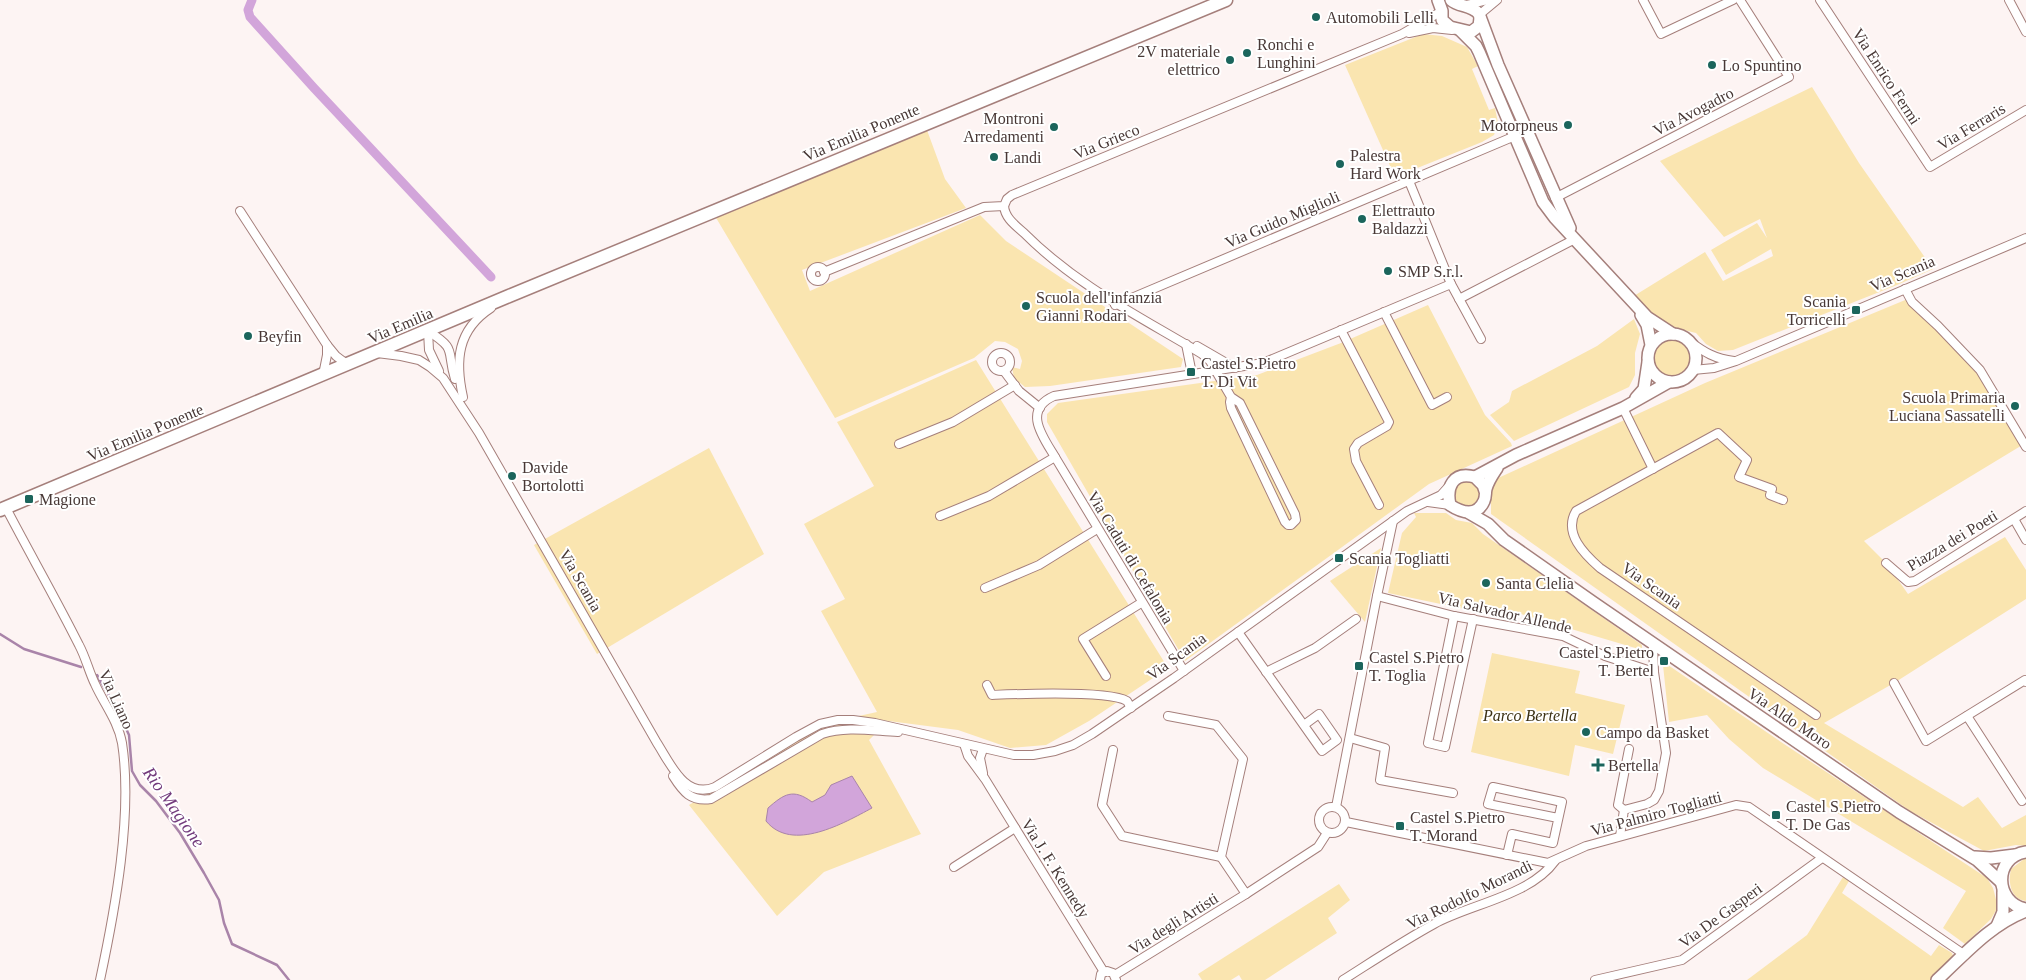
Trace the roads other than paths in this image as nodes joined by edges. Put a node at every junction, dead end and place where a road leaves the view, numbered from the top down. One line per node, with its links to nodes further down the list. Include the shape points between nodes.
1 (1226, 0): 29 (main road, Via Emilia Ponente)
2 (1438, 0): 11 (main road)
3 (1487, 0): 10 (street)
4 (1496, 0): 12 (street)
5 (1642, 0): 6 (street, via 1661,34)
6 (1733, 0)
7 (1740, 0): 21 (street, Via Avogadro, via 1789,77)
8 (1820, 0): 19 (street, Via Enrico Fermi)
9 (2008, 0): 14 (street)
10 (1456, 3): 11 (main road, via 1448,5); 12 (main road, via 1475,10)
11 (1442, 12): 13 (main road, via 1444,23); 15 (street)
12 (1480, 16): 13 (main road, via 1475,30); 17 (main road)
13 (1460, 30): 15 (street, via 1433,28); 18 (main road, via 1479,52)
14 (2026, 32)
15 (1402, 34): 22 (street, Via Grieco, via 1012,195)
16 (2026, 110): 19 (street, Via Ferraris)
17 (1526, 131): 18 (main road); 21 (main road)
18 (1515, 136): 20 (street, Via Guido Miglioli); 25 (main road, via 1543,202)
19 (1930, 167)
20 (1409, 181): 27 (street); 31 (street, Via Guido Miglioli)
21 (1555, 198): 25 (main road)
22 (1004, 206): 26 (street, via 984,207); 31 (street, via 1007,216 1030,240)
23 (240, 211): 40 (street)
24 (2026, 238): 28 (street, Via Scania)
25 (1575, 239): 30 (street); 32 (main road)
26 (824, 272)
27 (1451, 284): 30 (street); 33 (street)
28 (1905, 289): 44 (street, Via Scania, via 1736,361); 64 (street, via 1912,302 1980,370)
29 (509, 296): 35 (main road, Via Emilia); 56 (street, Via Scania, via 477,319 467,332 458,367)
30 (1459, 299): 37 (street)
31 (1115, 305): 39 (street)
32 (1635, 305): 36 (main road, Via Scania); 41 (main road, via 1647,324)
33 (1384, 312): 34 (street); 58 (street, via 1432,405)
34 (1341, 330): 46 (street, via 1263,363); 73 (street, via 1389,422 1354,449 1356,461)
35 (428, 331): 42 (main road, Via Emilia); 52 (street, Via Scania, via 432,359); 56 (street, Via Scania, via 445,343 450,351 454,375)
36 (1673, 334): 38 (main road, Via Scania); 41 (main road, via 1661,337)
37 (1482, 339)
38 (1689, 341): 44 (street, Via Scania); 49 (main road, via 1696,355)
39 (1186, 344): 46 (street, via 1199,346); 48 (street, via 1202,354); 50 (street)
40 (327, 345): 45 (street); 51 (street)
41 (1651, 345): 43 (main road)
42 (375, 353): 45 (main road, Via Emilia); 52 (street, Via Scania, via 419,360)
43 (1648, 362): 53 (main road, via 1655,375); 59 (main road, via 1644,389)
44 (1723, 362): 49 (street, Via Scania)
45 (348, 365): 51 (main road, Via Emilia)
46 (1235, 368): 48 (street)
47 (1004, 370): 55 (street)
48 (1216, 370): 50 (street); 57 (street)
49 (1693, 370): 53 (main road, Via Scania, via 1683,380)
50 (1192, 374): 60 (street, via 1054,396)
51 (323, 376): 54 (main road, Via Emilia)
52 (443, 378): 62 (street, Via Scania)
53 (1669, 382): 59 (main road, Via Scania)
54 (303, 384): 75 (main road, Via Emilia Ponente)
55 (1015, 385): 60 (street); 63 (street, via 953,422)
56 (463, 397): 62 (street, Via Scania)
57 (1231, 397): 57 (street, via 1231,408 1261,474 1285,522 1291,524 1296,520 1292,508 1240,403)
58 (1447, 397)
59 (1634, 402): 61 (main road, Via Scania)
60 (1040, 408): 65 (street, Via Caduti di Cefalonia, via 1036,421 1038,428)
61 (1623, 408): 66 (main road, Via Scania); 67 (street)
62 (479, 433): 107 (street, Via Scania, via 680,786 691,797 700,800 718,796 830,731 918,733)
63 (899, 444)
64 (2026, 447)
65 (1055, 458): 78 (street, via 989,496); 82 (street, Via Caduti di Cefalonia)
66 (1500, 464): 68 (main road, Via Scania); 70 (main road)
67 (1653, 469): 71 (street, Via Scania, via 1718,433 1747,460 1738,477 1772,489 1770,495); 103 (street, Via Scania, via 1576,510 1571,521 1580,548 1600,568)
68 (1475, 477): 69 (main road, Via Scania, via 1460,477); 70 (main road, via 1483,485)
69 (1452, 483): 72 (street, Via Scania, via 1442,495); 74 (main road, via 1448,493)
70 (1484, 496): 77 (main road, via 1480,507); 81 (main road)
71 (1783, 500)
72 (1428, 502): 74 (street); 80 (street, Via Scania)
73 (1379, 505)
74 (1450, 505): 77 (main road)
75 (3, 509): 136 (street, Via Liano, via 79,645 122,743 125,797 122,837 115,905)
76 (2026, 511): 79 (street)
77 (1469, 513): 81 (main road, Via Aldo Moro)
78 (940, 516)
79 (2014, 519): 83 (street, Piazza dei Poeti); 84 (street, Piazza dei Poeti, via 1915,581 1908,582)
80 (1394, 521): 86 (street); 91 (street, Via Scania)
81 (1488, 524): 92 (main road, Via Aldo Moro, via 1504,540)
82 (1097, 529): 85 (street, via 1039,566); 87 (street, Via Caduti di Cefalonia)
83 (2026, 540)
84 (1886, 564)
85 (985, 588)
86 (1377, 596): 88 (street, Via Salvador Allende); 106 (street)
87 (1141, 603): 95 (street, Via Caduti di Cefalonia); 97 (street, via 1083,640)
88 (1454, 616): 90 (street, Via Salvador Allende); 90 (street, via 1428,743 1445,747)
89 (1356, 619): 96 (street, via 1315,648)
90 (1472, 619): 94 (street, Via Salvador Allende, via 1563,636 1605,656)
91 (1238, 632): 95 (street, Via Scania); 96 (street)
92 (1653, 644): 93 (main road, Via Aldo Moro); 94 (street)
93 (1664, 652): 94 (street); 123 (main road, Via Aldo Moro, via 1898,812)
94 (1654, 669): 115 (street, via 1666,753 1659,791 1647,804)
95 (1184, 671): 101 (street, Via Scania)
96 (1266, 672): 105 (street)
97 (1106, 676)
98 (2026, 682): 104 (street)
99 (1894, 683): 104 (street, via 1926,741)
100 (987, 685): 101 (street, via 992,694 1114,696 1127,700)
101 (1131, 708): 108 (street, Via Scania, via 1073,745 1055,751 1014,755)
102 (1168, 716): 124 (street, via 1216,725 1243,758)
103 (1816, 716)
104 (1967, 716): 113 (street)
105 (1304, 725): 105 (street, via 1322,751 1338,740 1319,714)
106 (1350, 738): 112 (street, via 1386,748 1380,780); 114 (street)
107 (964, 744): 108 (street, Via Scania); 111 (street, Via J. F. Kennedy, via 968,756)
108 (983, 749): 111 (street, via 980,766)
109 (1629, 749): 115 (street, via 1618,806)
110 (1113, 750): 124 (street, via 1102,805 1122,836)
111 (985, 779): 118 (street, Via J. F. Kennedy)
112 (1453, 794)
113 (2022, 801)
114 (1336, 807): 117 (street, via 1342,811); 119 (street, via 1326,808 1319,816 1319,824)
115 (1624, 810): 120 (street)
116 (1558, 818): 116 (street, via 1562,802 1492,787 1488,804); 122 (street, via 1553,843 1512,834)
117 (1346, 822): 119 (street, via 1340,832); 122 (street, Via Palmiro Togliatti)
118 (1015, 828): 127 (street); 133 (street, Via J. F. Kennedy)
119 (1327, 833): 129 (street, Via degli Artisti, via 1318,847)
120 (1620, 836): 125 (street, Via Palmiro Togliatti, via 1744,805); 126 (street, Via Palmiro Togliatti, via 1586,846)
121 (2021, 853): 123 (main road, Via Aldo Moro, via 1991,858); 128 (main road, via 2004,866)
122 (1507, 855): 126 (street, Via Palmiro Togliatti, via 1548,863)
123 (1970, 855): 128 (main road, Via Aldo Moro, via 1985,866)
124 (1221, 857): 129 (street)
125 (1822, 858): 132 (street, Via Palmiro Togliatti); 137 (street, Via De Gasperi, via 1682,960)
126 (1555, 861): 135 (street, Via Rodolfo Morandi, via 1523,886 1435,923)
127 (954, 867)
128 (2002, 886): 130 (main road, Via Aldo Moro, via 2013,904); 131 (main road, via 2004,906)
129 (1246, 894): 134 (street, Via degli Artisti)
130 (2026, 910): 131 (main road)
131 (1997, 926): 132 (main road)
132 (1965, 955): 138 (main road)
133 (1102, 976): 134 (street, via 1110,972)
134 (1115, 977)
135 (1345, 979)
136 (100, 980)
137 (1595, 980)
138 (1937, 980)

